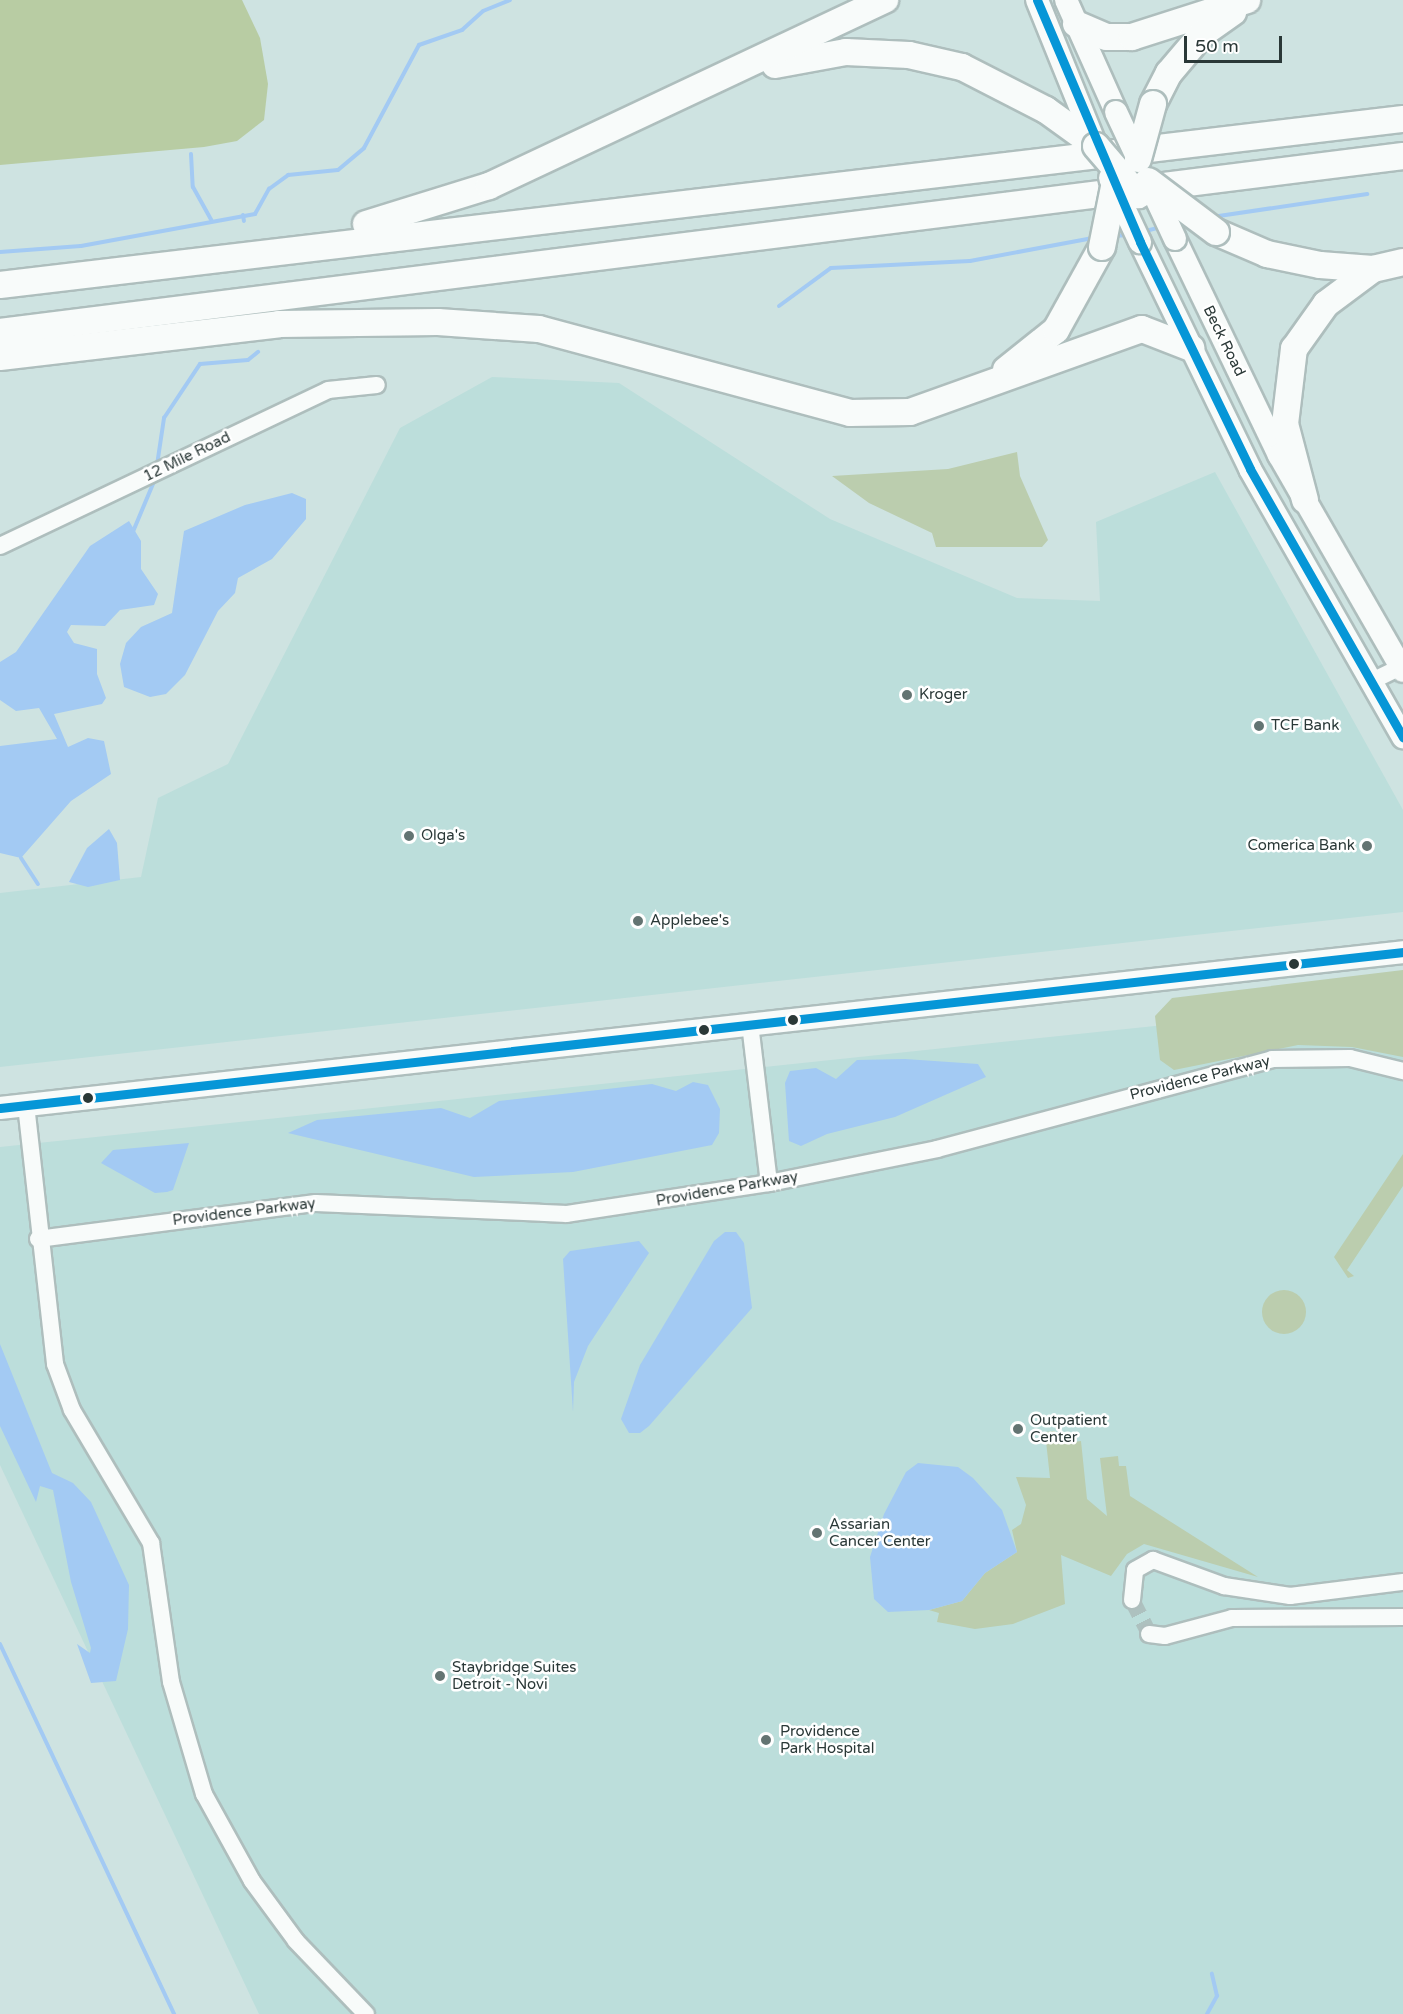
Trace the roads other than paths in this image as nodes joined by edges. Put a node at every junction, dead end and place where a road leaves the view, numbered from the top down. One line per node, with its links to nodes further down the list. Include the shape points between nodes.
1 (885, 0): 7 (highway)
2 (1037, 0): 9 (main road)
3 (1066, 0): 6 (main road)
4 (1247, 0): 6 (highway, via 1132,37 1106,37)
5 (1257, 0): 12 (highway, bridge, via 1202,34 1153,104)
6 (1076, 24): 8 (main road)
7 (703, 90): 9 (highway, via 796,60 846,52 909,55 962,67); 15 (highway, via 489,186 394,219 298,236)
8 (1116, 112): 12 (highway)
9 (1070, 117): 12 (highway)
10 (1403, 119): 15 (highway)
11 (1403, 156): 19 (highway)
12 (1126, 170): 13 (highway, bridge); 14 (highway, bridge); 17 (highway, bridge, via 1216,232 1267,254); 23 (highway, bridge, via 1102,248 1056,330 1018,363)
13 (1175, 239): 24 (main road, Beck Road)
14 (1140, 242): 20 (main road)
15 (240, 254): 18 (highway)
16 (1403, 262): 17 (highway)
17 (1373, 269): 24 (highway, via 1326,304 1294,349 1286,424)
18 (0, 285)
19 (0, 333)
20 (1191, 348): 23 (highway, via 1154,329 1127,332); 27 (main road, via 1250,469)
21 (0, 357): 23 (highway, via 279,324 438,322 539,328 850,413 910,412)
22 (378, 386): 25 (street, 12 Mile Road, via 328,390)
23 (965, 395)
24 (1305, 500): 26 (main road, Beck Road)
25 (0, 546)
26 (1402, 669): 27 (street)
27 (1374, 680): 28 (main road)
28 (1403, 737)
29 (1403, 952): 30 (main road)
30 (750, 1024): 32 (main road); 34 (street)
31 (1403, 1071): 34 (street, Providence Parkway, via 1350,1058 1272,1059 937,1149)
32 (26, 1105): 33 (main road); 35 (street)
33 (0, 1108)
34 (769, 1183): 35 (street, Providence Parkway, via 567,1214 316,1203)
35 (38, 1239): 40 (street, via 49,1340 63,1390 151,1543 171,1682 204,1794 252,1881 296,1941)
36 (1403, 1582): 37 (street, via 1290,1596 1224,1586 1153,1560 1135,1570)
37 (1132, 1600)
38 (1403, 1617): 39 (street, via 1232,1618 1165,1636)
39 (1149, 1634)
40 (366, 2014)

